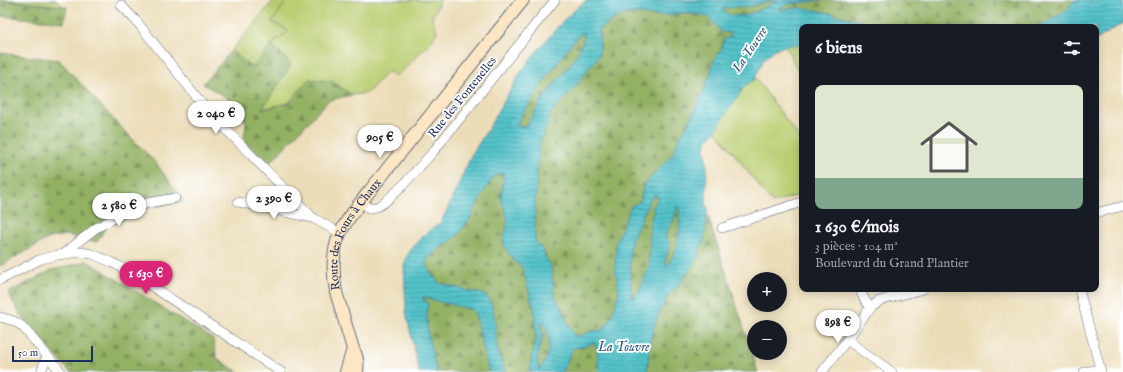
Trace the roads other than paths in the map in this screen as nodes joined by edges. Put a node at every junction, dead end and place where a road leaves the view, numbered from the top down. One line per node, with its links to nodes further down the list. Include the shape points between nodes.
1 (523, 0): 6 (street, Route des Fours à Chaux)
2 (555, 0): 6 (street, Rue des Fontenelles, via 433,152 405,183 377,207 369,208)
3 (121, 5): 10 (street, via 207,110)
4 (175, 198): 13 (street, via 148,203 128,211 96,228)
5 (238, 202): 10 (street)
6 (360, 202): 12 (street, Route des Fours à Chaux)
7 (799, 203): 11 (street)
8 (1123, 206): 9 (street)
9 (1099, 211)
10 (313, 218): 12 (street)
11 (722, 228)
12 (340, 233): 21 (street, Route des Fours à Chaux, via 333,256 333,274)
13 (63, 254): 14 (street, via 41,259); 26 (street, via 92,254 127,270)
14 (0, 280)
15 (861, 292): 18 (street)
16 (913, 292): 18 (street, via 879,302)
17 (1080, 292): 23 (street)
18 (870, 308): 20 (street)
19 (0, 317): 22 (street, via 22,326)
20 (847, 340): 29 (street); 30 (street)
21 (353, 349): 27 (street); 28 (street, Route des Fours à Chaux, via 356,354)
22 (48, 356): 24 (street); 25 (street)
23 (1100, 370): 31 (street)
24 (41, 372)
25 (61, 372)
26 (281, 372)
27 (346, 372)
28 (357, 372)
29 (822, 372)
30 (892, 372)
31 (1084, 372)

